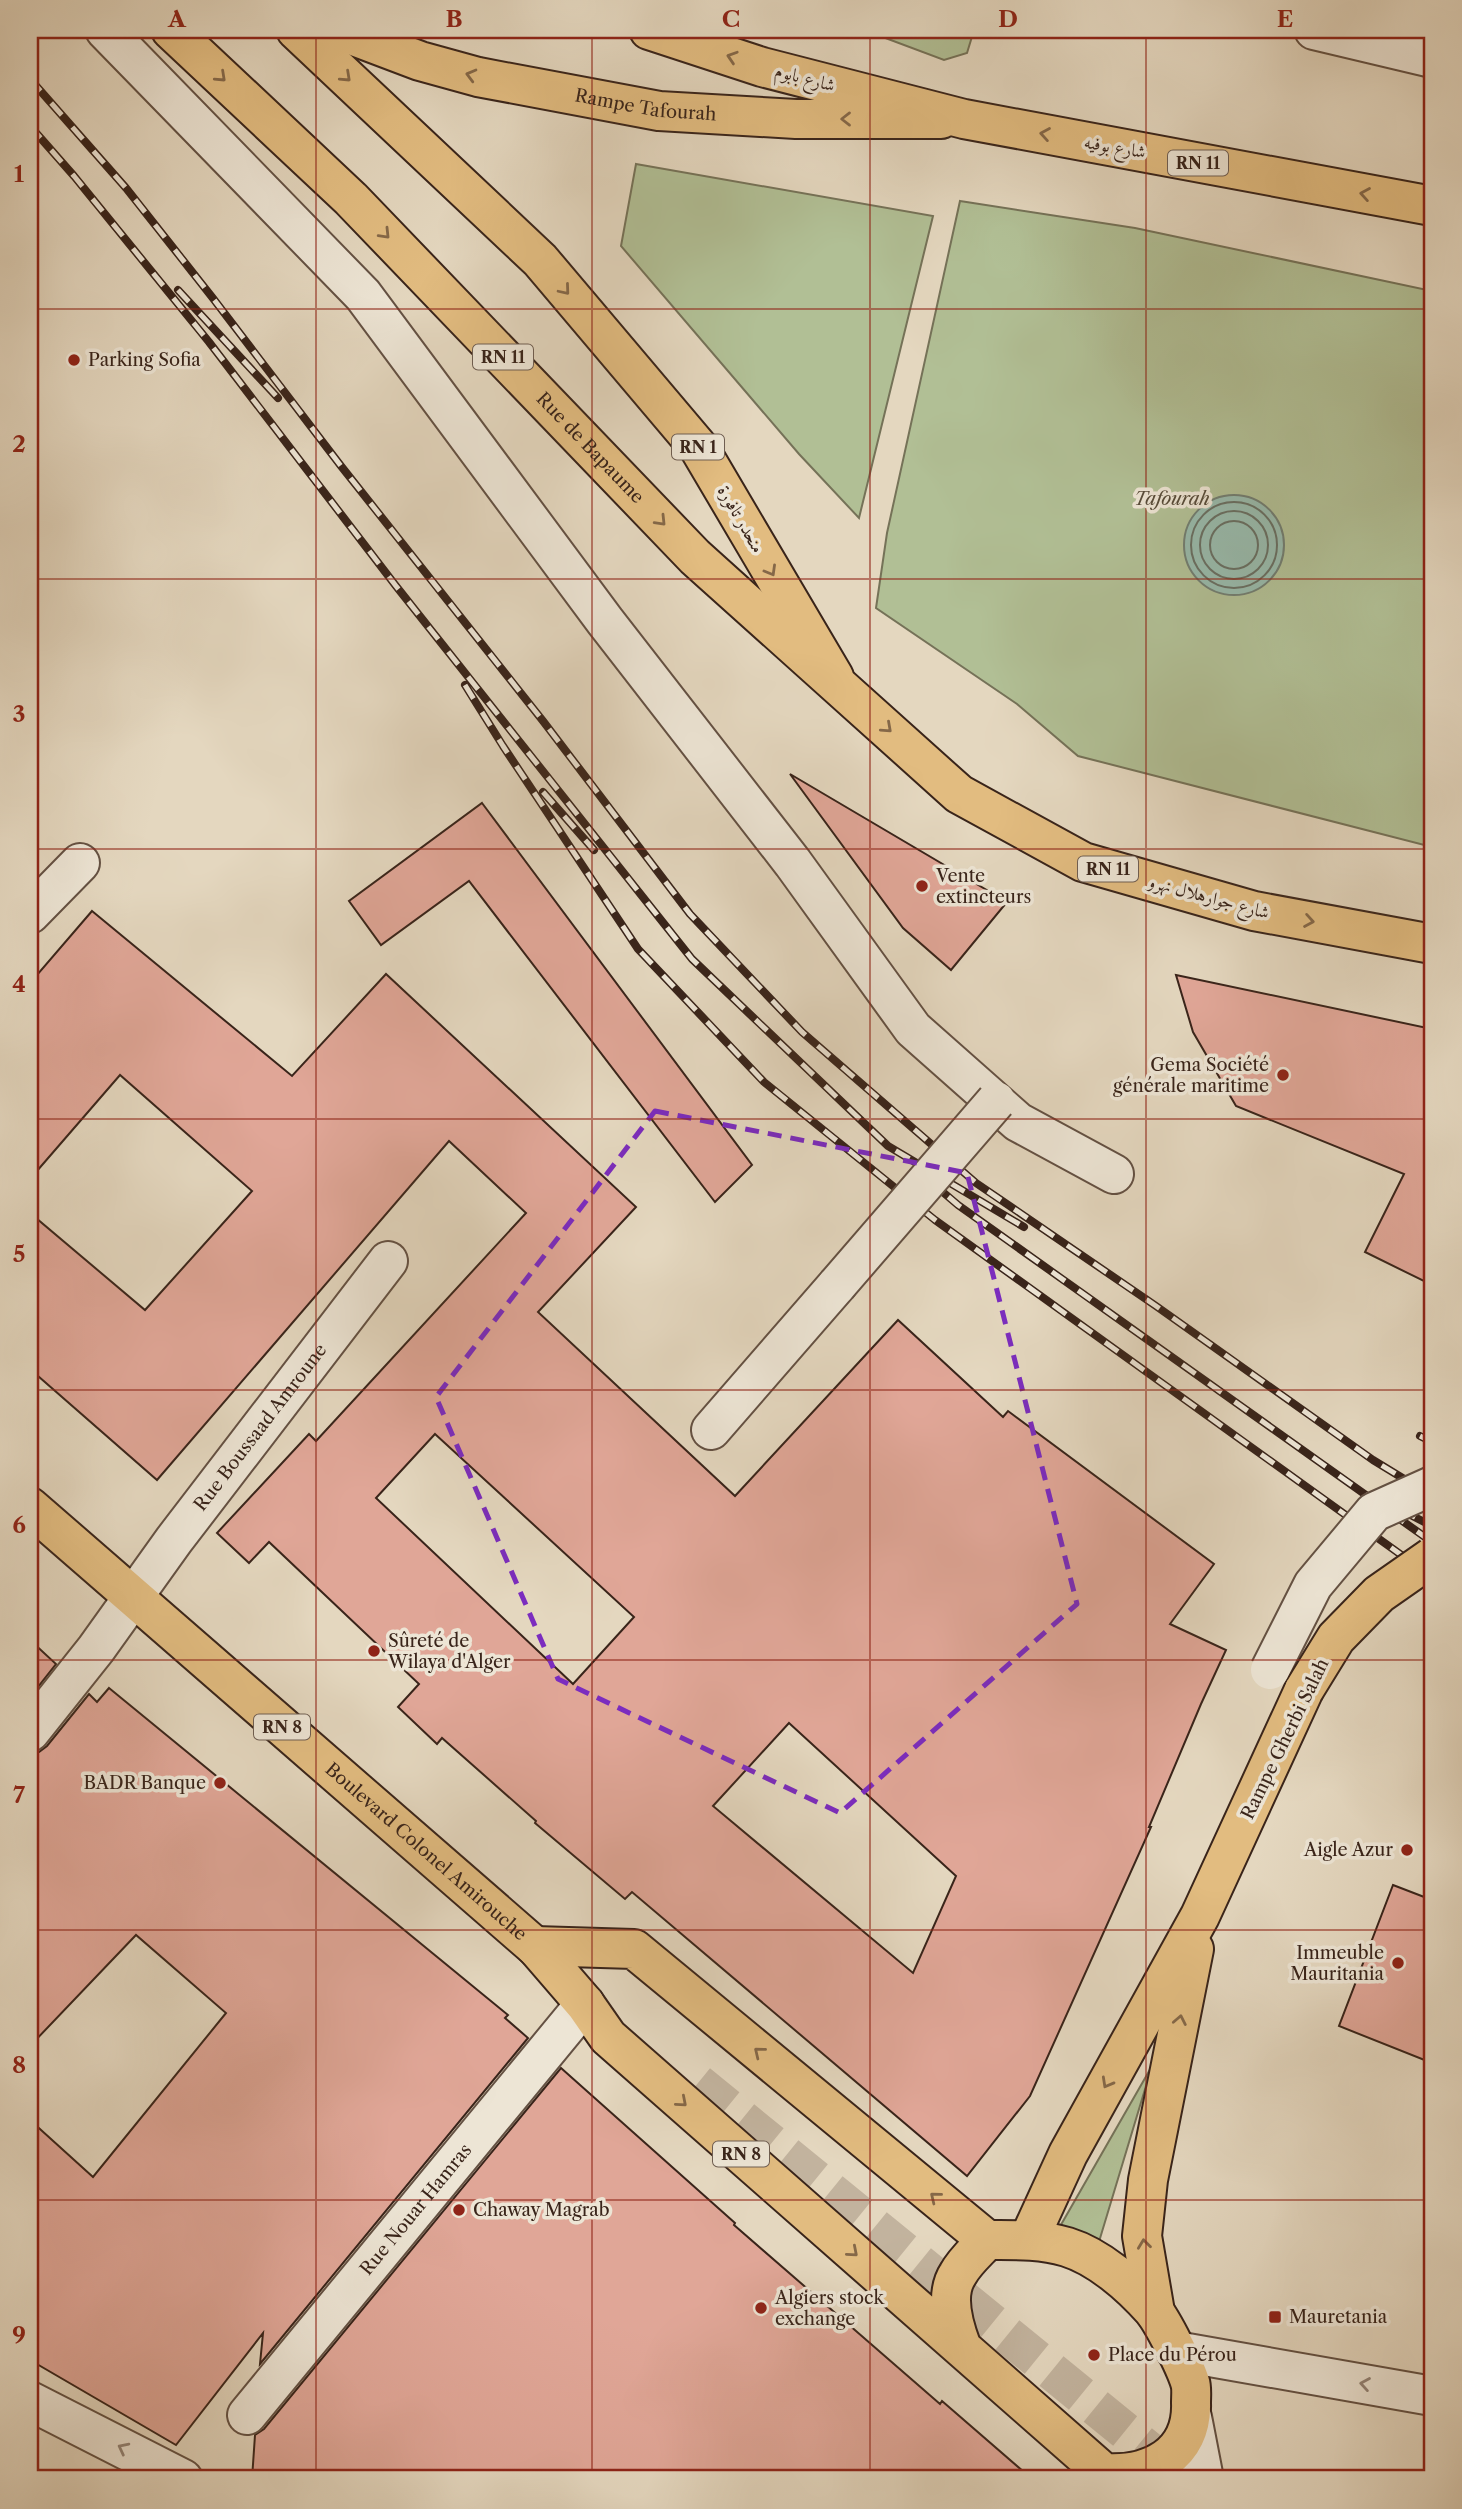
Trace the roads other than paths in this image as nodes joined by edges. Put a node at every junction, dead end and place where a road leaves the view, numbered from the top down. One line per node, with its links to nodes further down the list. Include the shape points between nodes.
1 (106, 30): 14 (street, via 363,295 605,621 793,863 913,1029)
2 (171, 30): 10 (main road, Rue de Bapaume / RN 11, one-way to 10, via 351,199 695,557)
3 (296, 30): 10 (main road, منحدر تافورة / RN 1, one-way to 10, via 540,260 699,448)
4 (338, 30): 8 (main road, Rampe Tafourah, one-way to 4, via 796,119 659,111 537,90 420,61)
5 (649, 30): 8 (main road, شارع بابوم / RN 11, one-way to 5, via 762,67)
6 (1314, 30): 7 (street)
7 (1432, 58)
8 (964, 119): 9 (main road, شارع بوفيه / RN 11, one-way to 8)
9 (1432, 206)
10 (837, 682): 13 (main road, شارع جوارهلال نهرو / RN 11, one-way to 13, via 959,794 1083,862 1254,911)
11 (80, 863): 12 (street)
12 (30, 914)
13 (1432, 944)
14 (996, 1101): 15 (street, via 1018,1122); 17 (street, bridge)
15 (1114, 1174)
16 (388, 1261): 21 (street, Rue Boussaad Amroune)
17 (711, 1430)
18 (1432, 1486): 22 (street, bridge, via 1374,1512 1314,1585)
19 (30, 1507): 21 (main road, Boulevard Colonel Amirouche / RN 8)
20 (1432, 1558): 24 (main road, Rampe Gherbi Salah, bridge, via 1380,1594 1336,1638 1304,1690)
21 (133, 1598): 23 (street, Rue Boussaad Amroune); 25 (main road, Boulevard Colonel Amirouche / RN 8)
22 (1270, 1670)
23 (30, 1732)
24 (1200, 1916): 28 (main road, Rampe Gherbi Salah, one-way to 28, via 1068,2154); 30 (main road, Rampe Gherbi Salah, one-way to 24, via 1142,2236 1148,2180)
25 (534, 1946): 26 (main road, RN 8); 27 (main road, Boulevard Colonel Amirouche / RN 8); 29 (main road, one-way to 25, via 634,1949)
26 (585, 2004): 31 (main road, RN 8, one-way to 31, via 608,2037); 35 (street, Rue Nouar Hamras)
27 (698, 2083)
28 (1029, 2239): 29 (main road); 30 (main road, via 1068,2247 1103,2265)
29 (987, 2241): 31 (main road, via 956,2276 952,2323)
30 (1154, 2312): 32 (main road)
31 (962, 2348): 37 (main road)
32 (1176, 2351): 33 (street, one-way to 32); 36 (main road, via 1190,2383)
33 (1432, 2396)
34 (30, 2401): 38 (street, one-way to 34)
35 (247, 2415)
36 (1192, 2417): 37 (main road, via 1170,2458 1128,2474); 39 (street)
37 (1108, 2476)
38 (183, 2479)
39 (1204, 2479)

